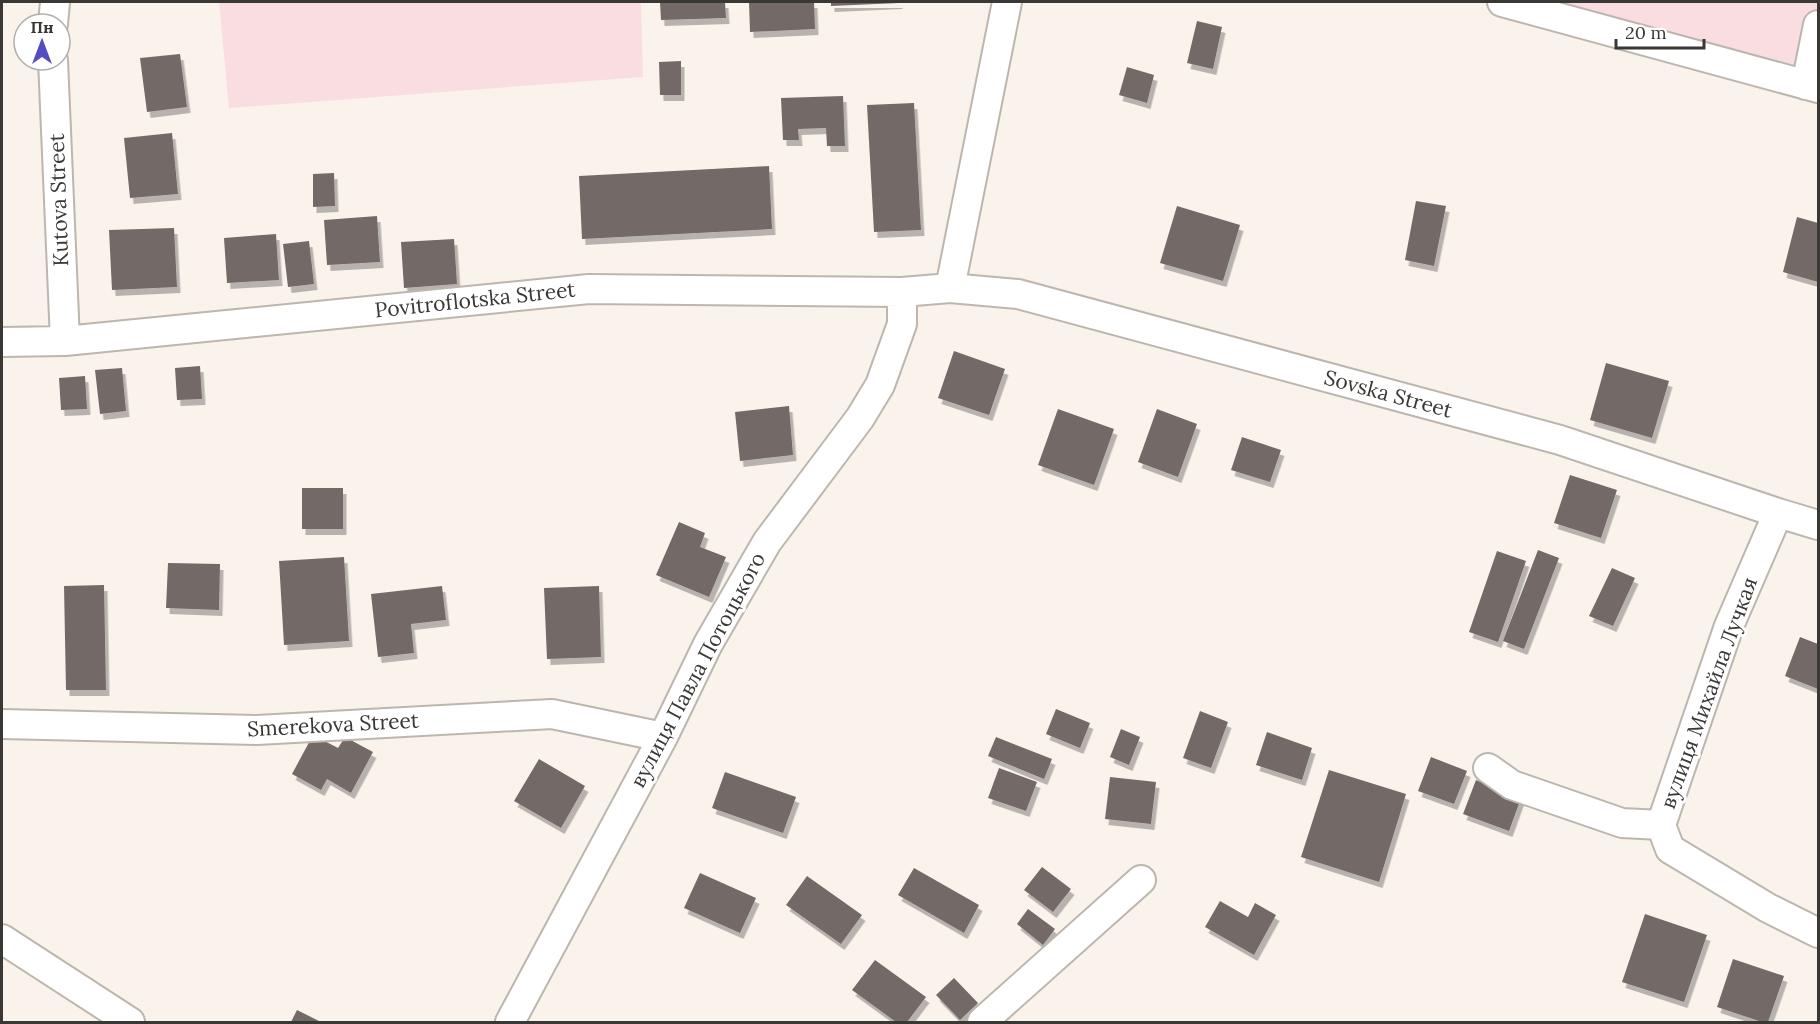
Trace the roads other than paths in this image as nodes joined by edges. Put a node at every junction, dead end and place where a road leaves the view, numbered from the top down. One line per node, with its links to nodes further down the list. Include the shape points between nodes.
1 (1007, 2): 6 (street)
2 (1502, 2): 5 (street)
3 (1818, 25): 5 (street)
4 (53, 72): 8 (street, Kutova Street)
5 (1812, 87)
6 (950, 288): 7 (street, Povitroflotska Street); 10 (street, Sovska Street, via 1018,294 1560,440)
7 (902, 292): 8 (street, Povitroflotska Street, via 589,289); 13 (street, вулиця Павла Потоцького, via 902,324 880,385 860,418 767,542 708,644)
8 (64, 341): 9 (street, Povitroflotska Street)
9 (2, 342)
10 (1778, 513): 11 (street, Sovska Street); 15 (street, вулиця Михайла Лучкая, via 1729,626)
11 (1818, 525)
12 (2, 724): 13 (street, Smerekova Street, via 258,730 552,714)
13 (663, 737): 20 (street, вулиця Павла Потоцького)
14 (1488, 768): 15 (street, via 1512,785 1622,823)
15 (1661, 825): 17 (street, вулиця Михайла Лучкая, via 1670,849)
16 (1141, 880): 21 (street)
17 (1818, 933)
18 (2, 939): 19 (street)
19 (130, 1023)
20 (510, 1023)
21 (982, 1023)

